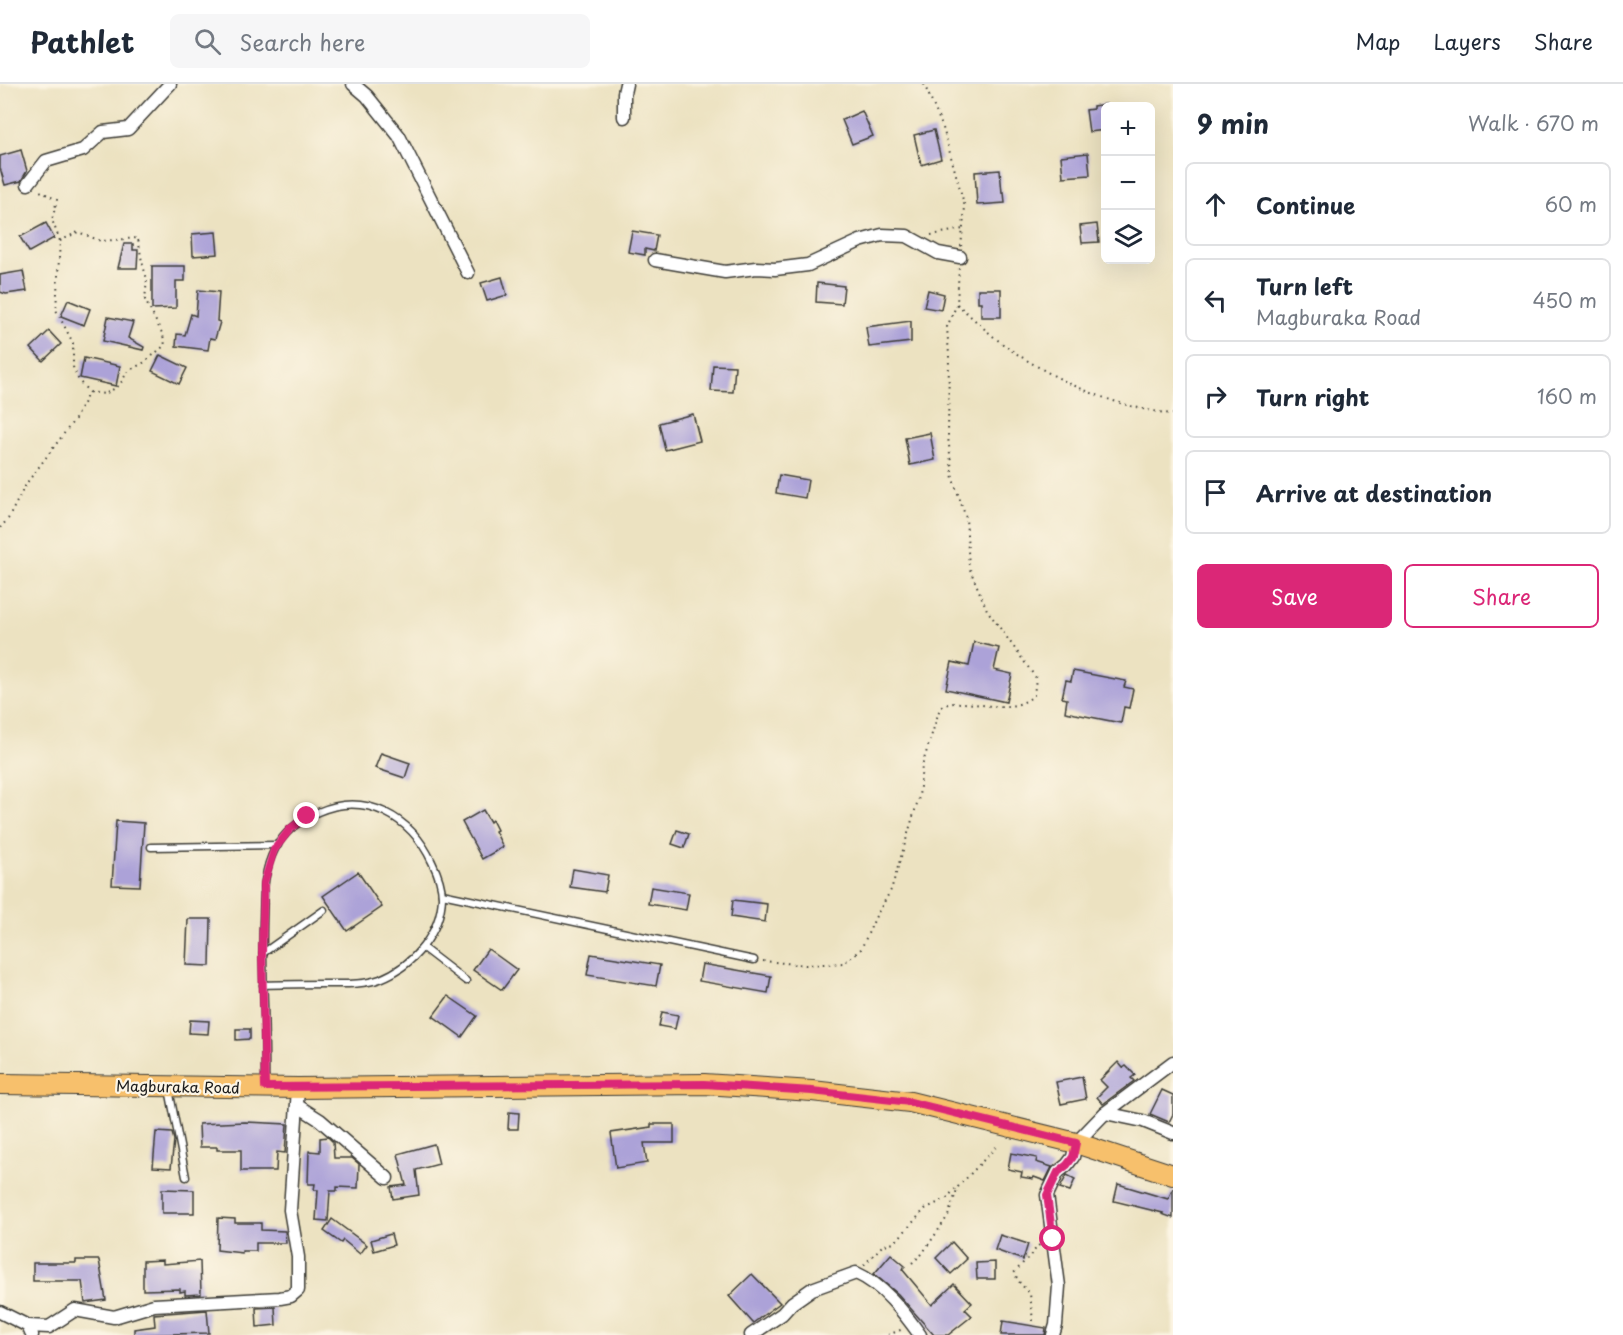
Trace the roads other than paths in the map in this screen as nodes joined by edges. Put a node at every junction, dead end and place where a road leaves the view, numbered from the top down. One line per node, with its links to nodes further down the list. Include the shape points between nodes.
1 (170, 84): 5 (street, via 128,129 103,132 83,150 46,161)
2 (353, 84): 8 (street, via 399,136)
3 (626, 84): 4 (street)
4 (624, 117)
5 (28, 184)
6 (960, 257): 7 (street, via 938,253 907,236 882,235 808,265 775,269 725,272)
7 (655, 260)
8 (468, 273)
9 (278, 845): 10 (lane); 11 (lane, via 307,816 334,805 365,804 393,815 412,831 437,871); 14 (lane, via 264,883)
10 (151, 847)
11 (442, 894): 13 (lane, via 441,910); 15 (lane)
12 (324, 910): 14 (lane)
13 (423, 948): 16 (lane); 17 (lane, via 405,965 364,983)
14 (262, 953): 17 (lane)
15 (754, 960)
16 (466, 981)
17 (263, 985): 21 (lane)
18 (1173, 1062): 23 (street)
19 (0, 1084): 20 (main road, Magburaka Road)
20 (168, 1086): 21 (main road, Magburaka Road); 27 (lane)
21 (265, 1087): 22 (main road, Magburaka Road)
22 (298, 1097): 25 (main road, Magburaka Road, via 704,1084 910,1102); 28 (street); 30 (street, via 290,1210 298,1257 298,1290 291,1296 154,1305 114,1317 75,1310 49,1326)
23 (1105, 1113): 24 (street, via 1143,1120); 25 (street)
24 (1173, 1133)
25 (1076, 1143): 26 (main road, Magburaka Road); 33 (street, via 1073,1157 1058,1172 1047,1195 1059,1286)
26 (1173, 1175)
27 (186, 1177)
28 (387, 1178)
29 (0, 1312): 30 (street)
30 (30, 1331)
31 (751, 1335): 32 (street, via 812,1289 856,1273 893,1299)
32 (920, 1335)
33 (1053, 1335)

